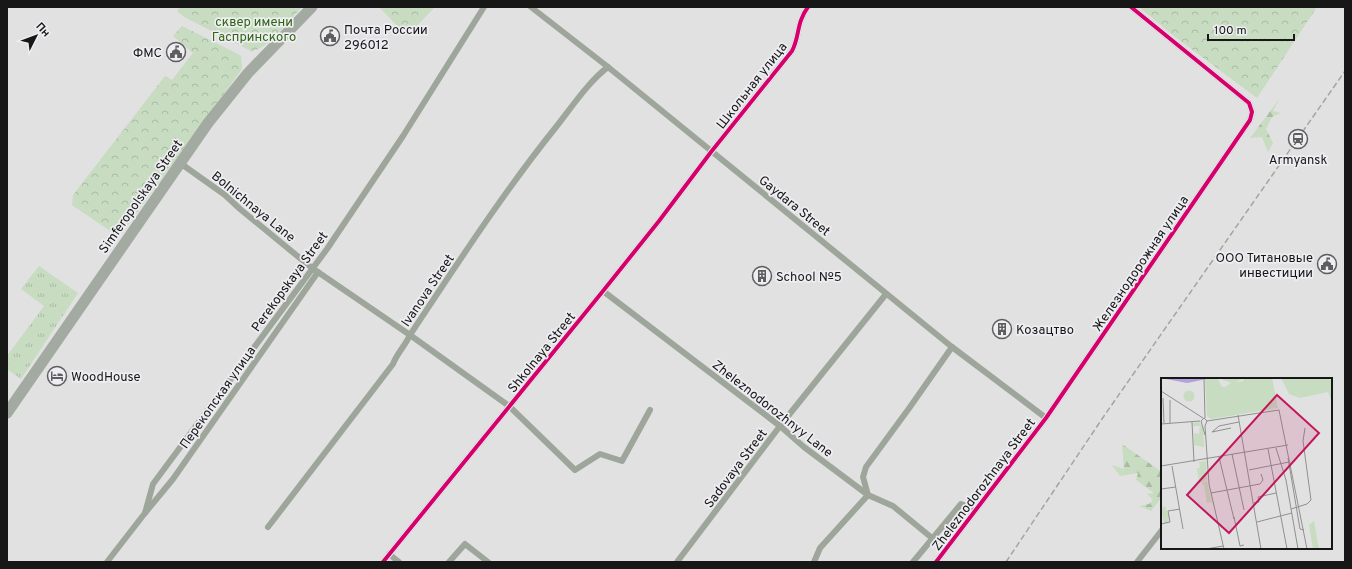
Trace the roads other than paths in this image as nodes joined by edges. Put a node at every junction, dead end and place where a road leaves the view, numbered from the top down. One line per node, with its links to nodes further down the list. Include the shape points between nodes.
1 (312, 7): 8 (highway, Simferopolskaya Street, via 235,88)
2 (484, 7): 9 (street, Perekopskaya Street, via 403,136)
3 (531, 7): 6 (street, Gaydara Street)
4 (808, 7): 7 (street, Школьная улица, via 802,15 792,51)
5 (1131, 7): 18 (street, Железнодорожная улица, via 1249,103 1252,112 1250,120)
6 (608, 67): 7 (street, Gaydara Street); 13 (street, Ivanova Street, via 582,94 528,162)
7 (711, 152): 11 (street, Shkolnaya Street); 12 (street, Gaydara Street)
8 (180, 163): 9 (street, Bolnichnaya Lane, via 225,195); 17 (highway, Simferopolskaya Street)
9 (312, 268): 10 (street, Bolnichnaya Lane); 22 (street, Perekopskaya Street, via 153,484)
10 (318, 272): 13 (street, Bolnichnaya Lane); 22 (street, Перекопская улица, via 173,479)
11 (603, 291): 15 (street, Shkolnaya Street); 19 (street, Zheleznodorozhnyy Lane)
12 (886, 294): 14 (street, Gaydara Street); 19 (street, Sadovaya Street)
13 (410, 335): 15 (street, Bolnichnaya Lane); 23 (street, Ivanova Street, via 393,364)
14 (952, 346): 18 (street, Gaydara Street); 20 (street, via 866,467 863,477)
15 (509, 406): 16 (street, via 575,470 600,454 622,461); 26 (street, Shkolnaya Street)
16 (650, 410)
17 (7, 413)
18 (1046, 418): 21 (street, Zheleznodorozhnaya Street)
19 (780, 426): 20 (street, Zheleznodorozhnyy Lane); 32 (street, Sadovaya Street)
20 (868, 495): 25 (street, Zheleznodorozhnyy Lane, via 893,506); 33 (street, via 820,548)
21 (976, 509): 25 (street, via 961,504); 35 (street, Zheleznodorozhnaya Street)
22 (145, 513): 27 (street, Perekopskaya Street)
23 (268, 527)
24 (1161, 531): 36 (street)
25 (932, 538): 34 (street)
26 (389, 554): 28 (street, Shkolnaya Street); 29 (street)
27 (107, 562)
28 (383, 562)
29 (399, 562)
30 (449, 562): 31 (street, via 465,544)
31 (488, 562)
32 (677, 562)
33 (814, 562)
34 (913, 562)
35 (936, 562)
36 (1137, 562)

